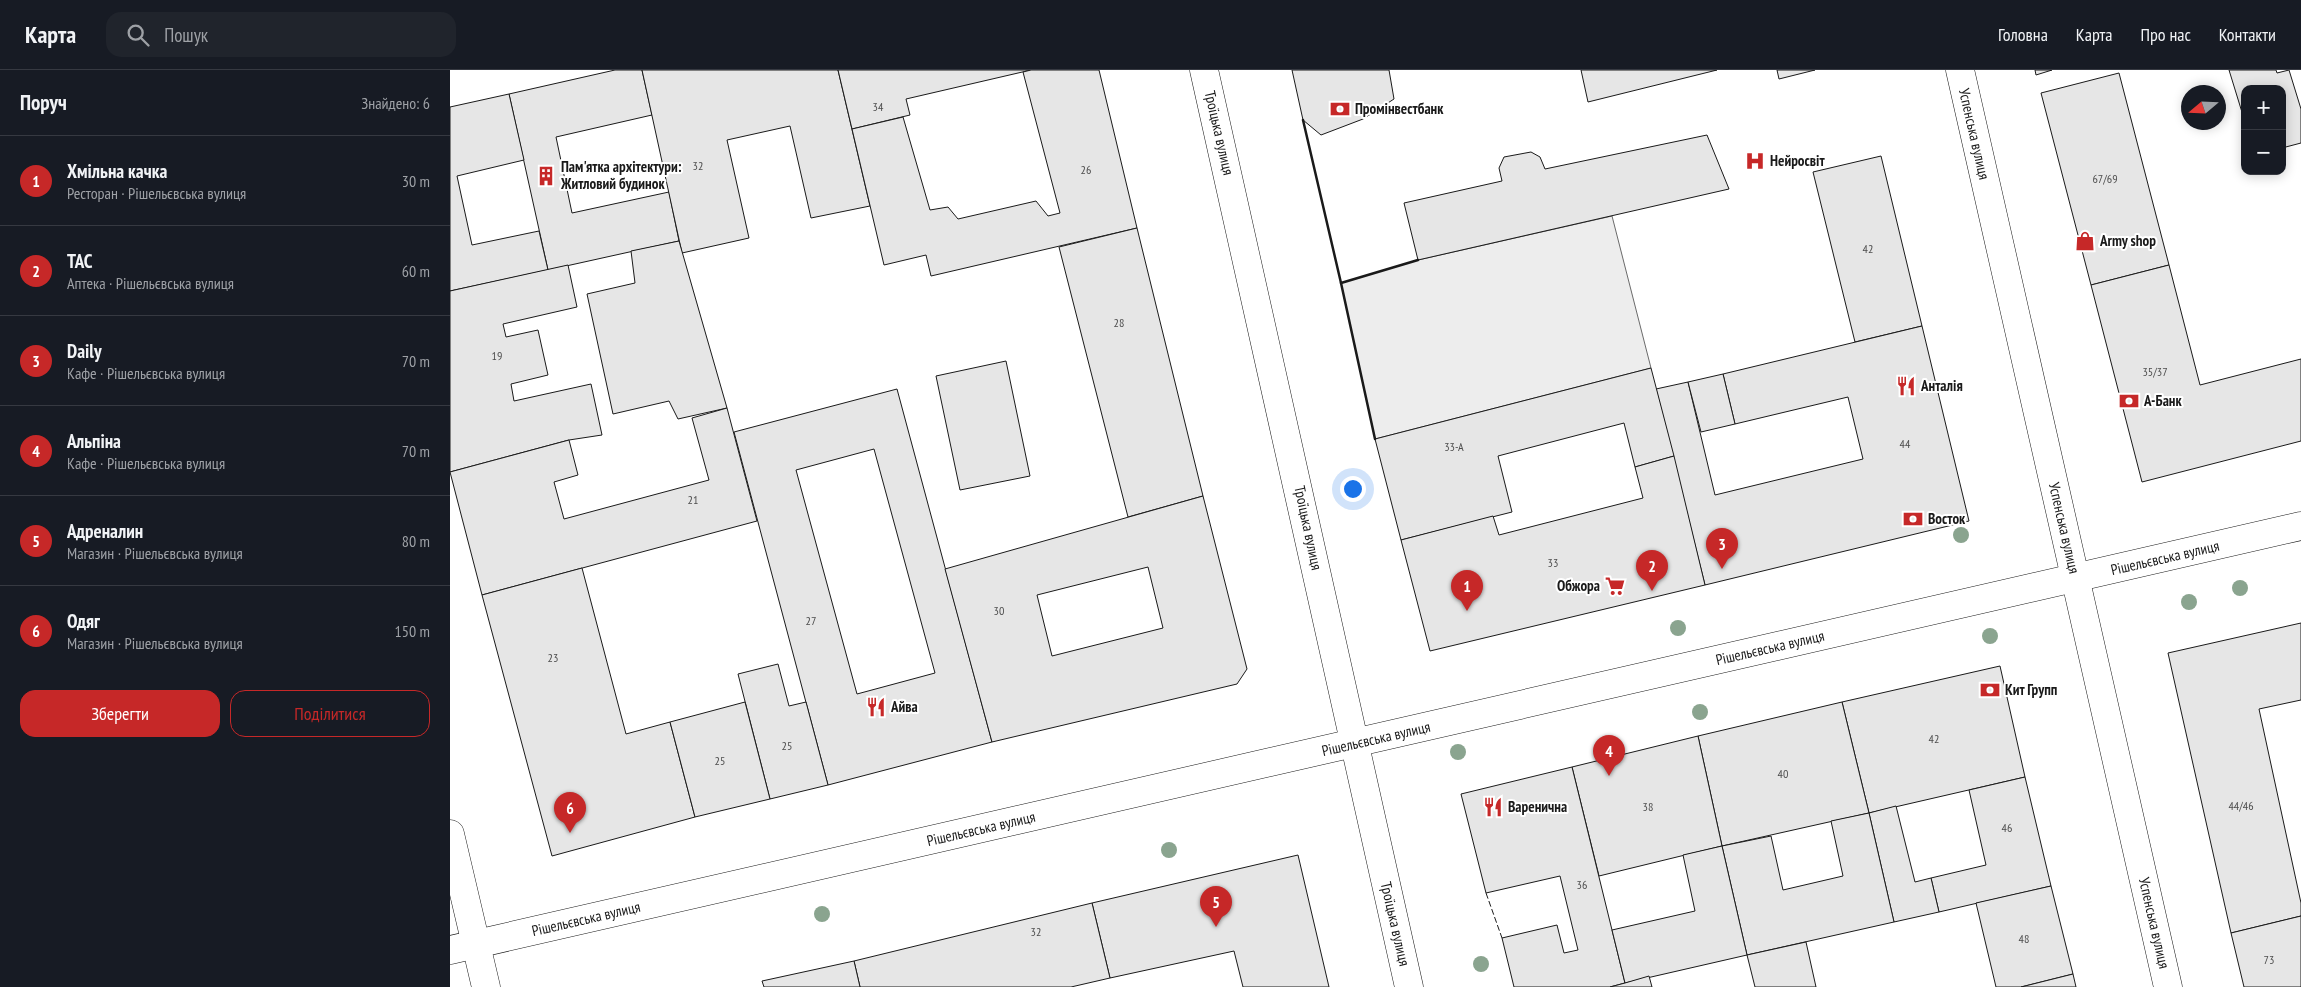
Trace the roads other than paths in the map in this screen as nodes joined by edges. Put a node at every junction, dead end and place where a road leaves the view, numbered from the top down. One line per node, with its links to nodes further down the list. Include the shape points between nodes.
1 (1204, 70): 5 (main road, Троїцька вулиця)
2 (1960, 70): 4 (main road, Успенська вулиця)
3 (2301, 526): 4 (main road, Рішельєвська вулиця)
4 (2075, 578): 5 (main road, Рішельєвська вулиця); 11 (main road, Успенська вулиця)
5 (1354, 744): 7 (main road, Рішельєвська вулиця); 10 (main road, Троїцька вулиця)
6 (450, 834): 7 (main road)
7 (476, 944): 8 (main road, Рішельєвська вулиця); 9 (main road)
8 (450, 950)
9 (486, 987)
10 (1409, 987)
11 (2168, 987)

